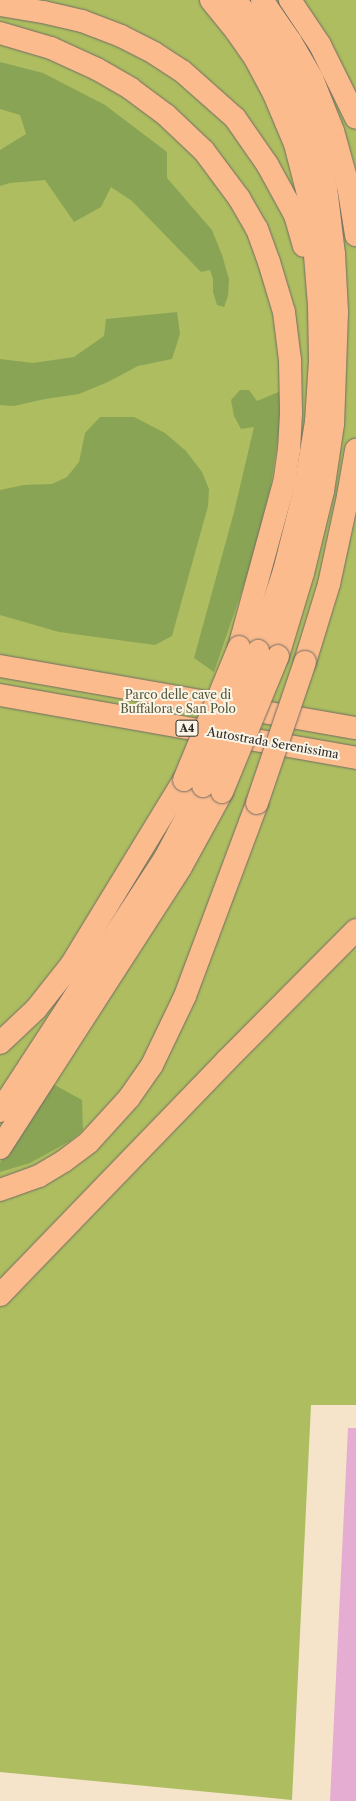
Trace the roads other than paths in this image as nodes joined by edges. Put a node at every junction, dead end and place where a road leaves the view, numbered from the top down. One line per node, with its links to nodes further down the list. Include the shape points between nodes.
1 (211, 0): 9 (highway, via 256,60 274,94 295,144 311,206)
2 (235, 0): 11 (highway, via 274,53 294,90 310,131 326,187 338,312 333,424 323,491 303,573)
3 (262, 0): 8 (highway, via 295,48 312,78 323,105 348,185)
4 (290, 0): 7 (highway, via 320,45)
5 (0, 5): 9 (highway, via 82,21 121,36 182,71 235,118 267,164 295,215)
6 (0, 33): 11 (highway, via 51,48 97,69 166,114 204,151 239,198 257,229 284,312 290,360 291,413 289,449)
7 (356, 118)
8 (356, 235)
9 (319, 305): 11 (highway, via 320,360 316,422 306,481 284,571)
10 (356, 450): 23 (highway, bridge, via 329,584 304,662 257,803 185,996 152,1065 129,1098 89,1142 39,1176)
11 (258, 651): 18 (highway, bridge); 18 (highway, bridge)
12 (0, 653): 14 (highway)
13 (0, 666): 14 (highway)
14 (54, 675): 16 (highway)
15 (6, 697): 17 (highway, Autostrada Serenissima / A4)
16 (356, 728)
17 (356, 758)
18 (203, 786): 20 (highway, via 71,965 36,1009); 21 (highway, via 165,858); 22 (highway, via 181,867)
19 (356, 930): 24 (highway)
20 (0, 1043)
21 (0, 1111)
22 (0, 1148)
23 (2, 1189)
24 (0, 1295)

